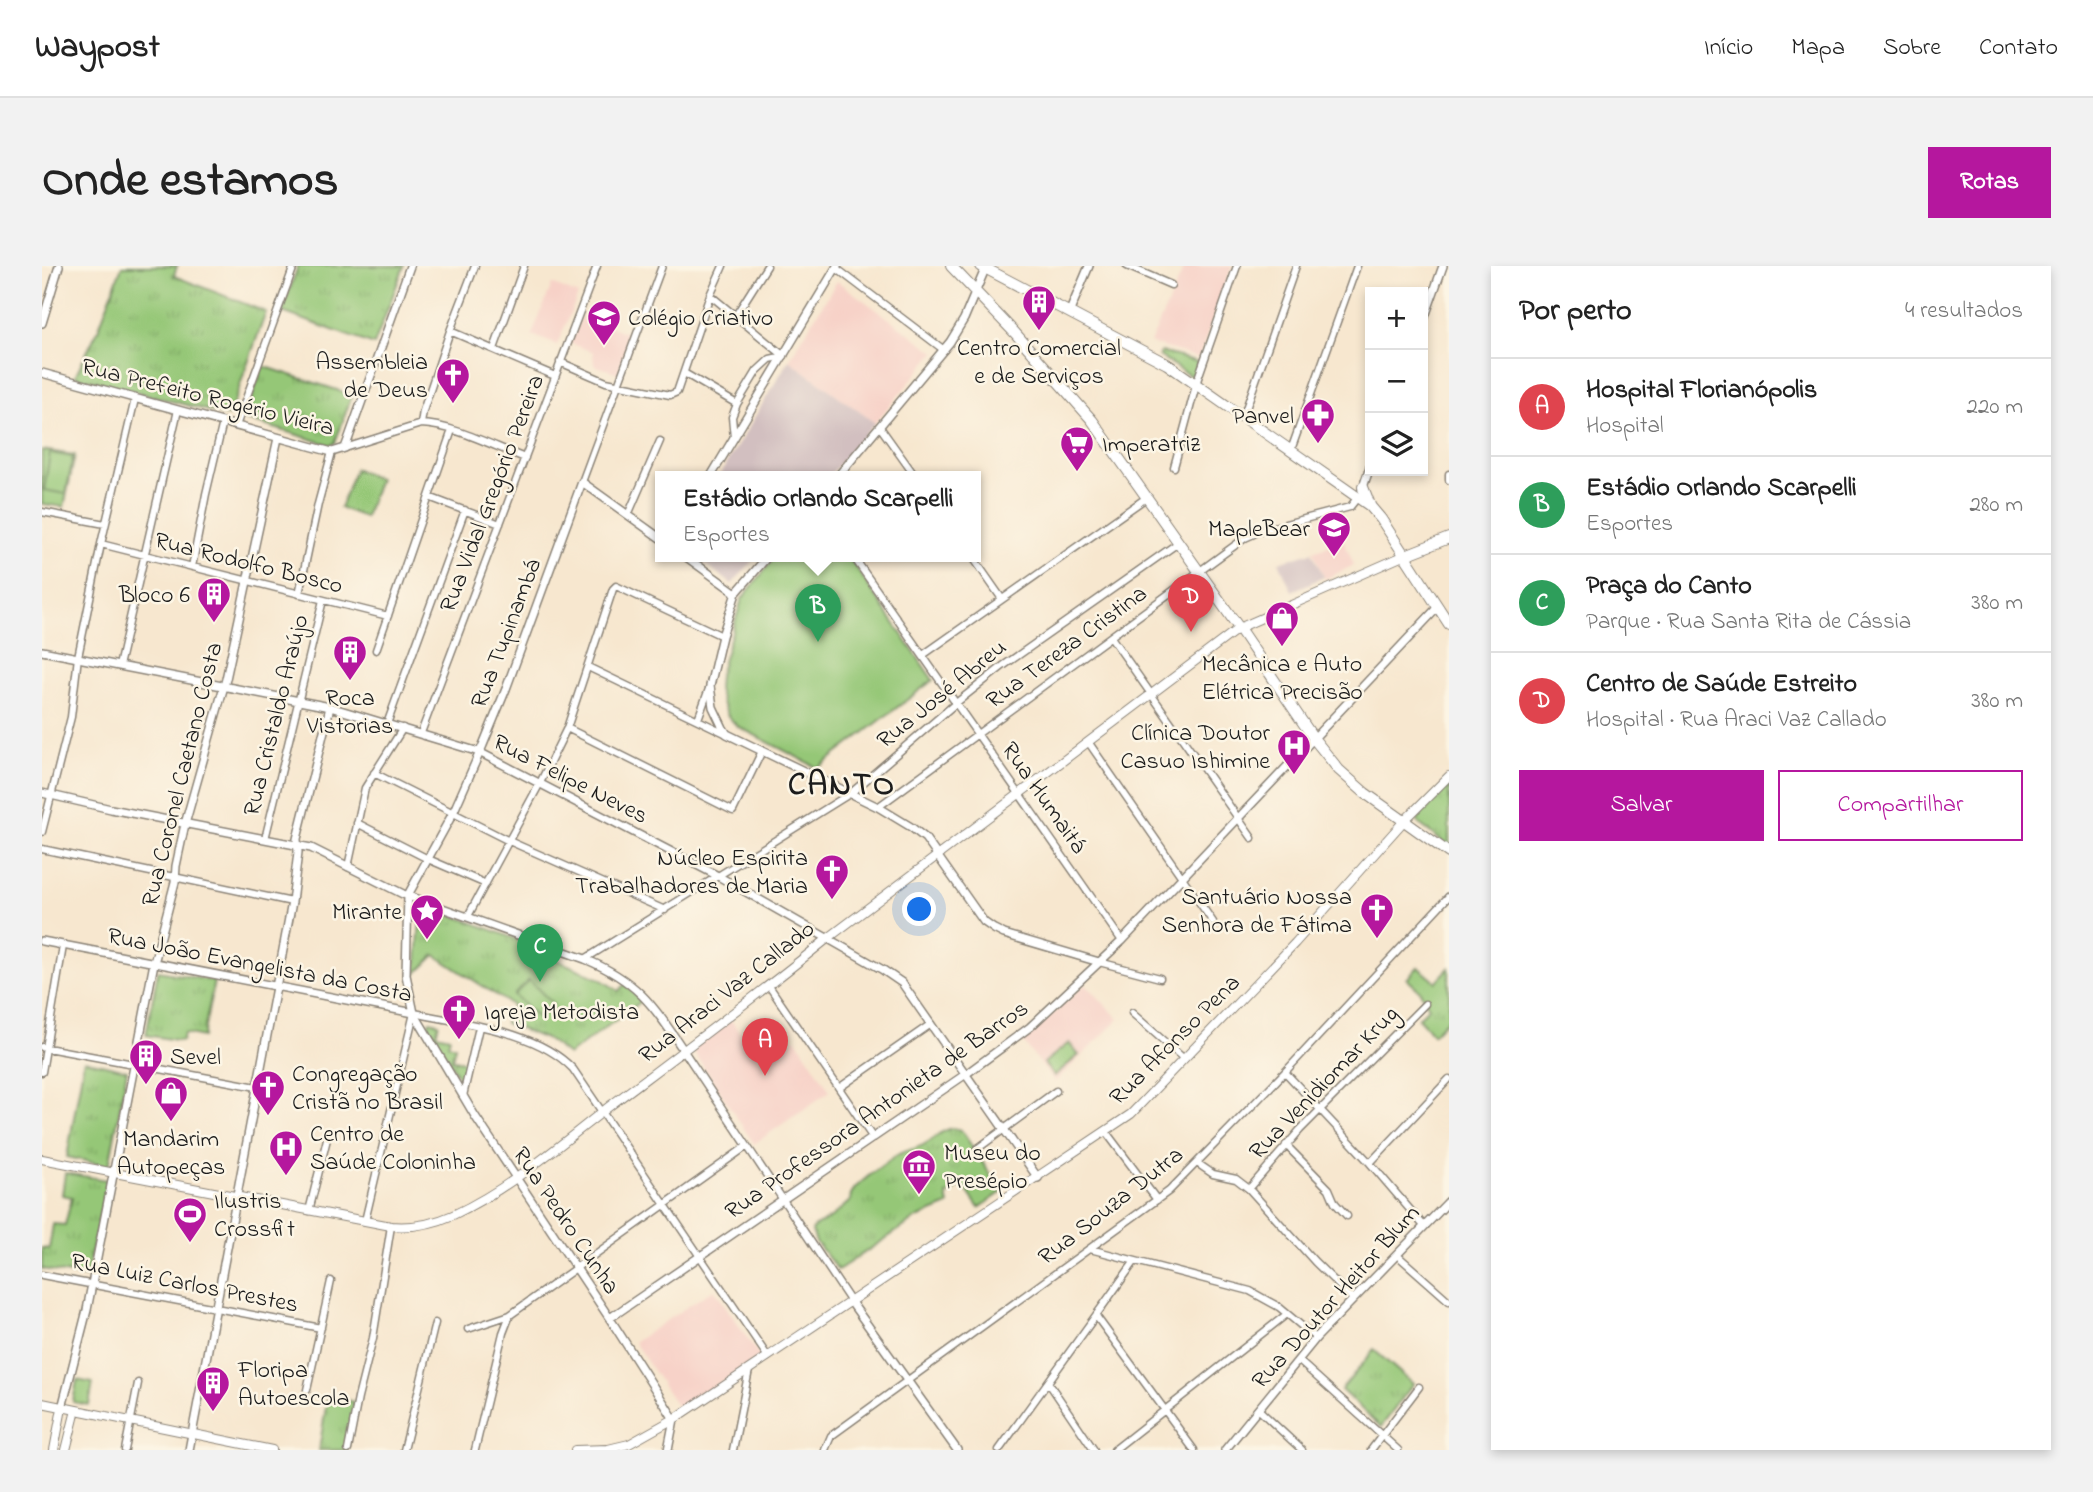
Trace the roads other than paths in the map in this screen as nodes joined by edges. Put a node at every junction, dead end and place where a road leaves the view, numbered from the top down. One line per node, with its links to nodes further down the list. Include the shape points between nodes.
1 (59, 266): 27 (street)
2 (294, 266): 44 (street)
3 (410, 266): 50 (street)
4 (475, 266): 28 (street)
5 (524, 266): 29 (street)
6 (597, 266): 32 (street, Rua Vidal Gregório Pereira)
7 (662, 266): 37 (street, Rua Tupinambá)
8 (723, 266): 23 (street)
9 (767, 266): 26 (street)
10 (951, 266): 22 (main road)
11 (1089, 266): 25 (street)
12 (1127, 266): 20 (street)
13 (1154, 266): 20 (street)
14 (1237, 266): 36 (street)
15 (1296, 266): 41 (street)
16 (1357, 266): 51 (street)
17 (1443, 266): 24 (street)
18 (836, 267): 30 (street); 31 (street)
19 (984, 267): 22 (street); 25 (main road)
20 (1150, 276): 21 (street)
21 (1171, 285)
22 (975, 291): 30 (street, via 960,328); 65 (main road, via 1086,412)
23 (710, 295): 26 (street); 34 (street)
24 (1428, 308)
25 (1070, 312): 36 (main road)
26 (736, 315): 31 (street)
27 (42, 323)
28 (450, 331): 29 (street); 43 (street)
29 (494, 349): 35 (street)
30 (944, 350): 45 (street)
31 (784, 356): 39 (street, via 760,367); 48 (street)
32 (560, 362): 35 (street, Rua Vidal Gregório Pereira); 37 (street)
33 (42, 373): 38 (street, Rua Prefeito Rogério Vieira)
34 (684, 373): 37 (street, via 677,392 670,395); 39 (street)
35 (555, 376): 53 (street, Rua Vidal Gregório Pereira)
36 (1196, 384): 41 (main road); 54 (street)
37 (619, 385): 61 (street, Rua Tupinambá)
38 (135, 399): 40 (street, Rua Prefeito Rogério Vieira); 70 (street)
39 (737, 404): 48 (street, via 732,417)
40 (178, 410): 42 (street, Rua Prefeito Rogério Vieira); 76 (street)
41 (1242, 417): 51 (main road)
42 (223, 422): 44 (street, Rua Prefeito Rogério Vieira); 82 (street)
43 (421, 424): 46 (street, Rua Prefeito Rogério Vieira); 50 (street, Rua Prefeito Rogério Vieira)
44 (236, 426): 47 (street, Rua Prefeito Rogério Vieira)
45 (880, 427): 56 (street); 57 (street)
46 (452, 430): 53 (street, Rua Prefeito Rogério Vieira); 63 (street)
47 (278, 438): 52 (street, Rua Prefeito Rogério Vieira); 84 (street, Rua Coronel Caetano Costa)
48 (734, 439): 55 (street)
49 (660, 441): 69 (street)
50 (345, 448): 52 (street, Rua Prefeito Rogério Vieira)
51 (1291, 450): 64 (main road)
52 (332, 453): 86 (street)
53 (525, 458): 71 (street, Rua Vidal Gregório Pereira)
54 (1174, 467)
55 (714, 471)
56 (842, 471)
57 (911, 471)
58 (1449, 474): 60 (street)
59 (1367, 476): 62 (street)
60 (1449, 480)
61 (582, 482): 69 (street); 117 (street, Rua Tupinambá)
62 (1363, 487): 64 (street); 66 (main road)
63 (429, 497): 67 (street); 90 (street)
64 (1358, 497): 66 (main road); 83 (street, Rua Tereza Cristina, via 1350,507 1253,534)
65 (1146, 498): 74 (main road); 87 (street)
66 (1370, 506): 77 (main road)
67 (465, 510): 71 (street); 108 (street)
68 (42, 512): 70 (street)
69 (628, 515): 72 (street)
70 (105, 524): 75 (street)
71 (500, 524): 111 (street, Rua Vidal Gregório Pereira)
72 (655, 534)
73 (1449, 538): 77 (main road, Rua Araci Vaz Callado)
74 (1178, 543): 83 (main road); 105 (street, Rua José Abreu)
75 (100, 544): 76 (street, Rua Rodolfo Bosco); 98 (street)
76 (144, 556): 82 (street, Rua Rodolfo Bosco); 99 (street)
77 (1403, 556): 89 (main road); 92 (main road, Rua Araci Vaz Callado)
78 (693, 562): 85 (street)
79 (763, 562): 85 (street)
80 (857, 562): 97 (street, Rua Humaitá)
81 (976, 562): 87 (street)
82 (192, 567): 84 (street, Rua Rodolfo Bosco)
83 (1199, 573): 92 (main road); 94 (street, Rua Tereza Cristina)
84 (247, 581): 86 (street, Rua Rodolfo Bosco); 101 (street, Rua Coronel Caetano Costa)
85 (736, 593): 93 (street)
86 (299, 594): 88 (street, Rua Rodolfo Bosco)
87 (1002, 599): 97 (street)
88 (323, 600): 90 (street, Rua Rodolfo Bosco); 104 (street, Rua Cristaldo Araújo)
89 (1438, 607): 91 (main road); 114 (street, Rua Professora Antonieta de Barros)
90 (388, 616): 95 (street)
91 (1449, 624)
92 (1239, 628): 103 (main road, Rua Araci Vaz Callado); 114 (main road)
93 (722, 636): 100 (street, via 616,586); 102 (street)
94 (1111, 637): 103 (street); 113 (street, Rua Tereza Cristina)
95 (376, 650)
96 (42, 651): 98 (street, Rua Felipe Neves)
97 (923, 654): 105 (street, Rua Humaitá)
98 (78, 657): 99 (street, Rua Felipe Neves); 122 (street, via 71,717)
99 (119, 667): 101 (street, Rua Felipe Neves)
100 (588, 667): 107 (street); 110 (street)
101 (224, 685): 104 (street, Rua Felipe Neves); 129 (street, Rua Coronel Caetano Costa)
102 (710, 686): 107 (street); 112 (street, via 713,707)
103 (1152, 695): 115 (main road, Rua Araci Vaz Callado); 126 (street)
104 (299, 700): 106 (street, Rua Felipe Neves); 132 (street, Rua Cristaldo Araújo)
105 (956, 703): 113 (street, Rua Humaitá); 121 (street, Rua José Abreu)
106 (330, 707): 108 (street, Rua Felipe Neves); 134 (street)
107 (698, 719): 112 (street)
108 (387, 723): 109 (street, Rua Felipe Neves)
109 (403, 728): 111 (street, Rua Felipe Neves); 118 (street)
110 (567, 728): 116 (street, via 733,811); 120 (street)
111 (421, 733): 117 (street, Rua Felipe Neves)
112 (727, 734): 116 (street)
113 (978, 734): 123 (street, Rua Humaitá); 124 (street, Rua Tereza Cristina)
114 (1314, 739): 126 (street, Rua Professora Antonieta de Barros); 127 (main road, via 1350,782)
115 (1089, 743): 123 (main road, Rua Araci Vaz Callado); 142 (street)
116 (762, 751): 121 (street)
117 (479, 752): 120 (street, Rua Felipe Neves); 125 (street, Rua Tupinambá)
118 (374, 773): 125 (street); 128 (street, via 365,788)
119 (1449, 776): 127 (main road, Rua Afonso Pena)
120 (540, 783): 133 (street); 140 (street, Rua Felipe Neves)
121 (851, 793): 124 (street); 140 (street, Rua José Abreu)
122 (46, 794): 129 (street); 130 (street)
123 (1020, 794): 137 (main road, Rua Araci Vaz Callado); 152 (street, Rua Humaitá)
124 (878, 807): 137 (street, via 918,832)
125 (453, 813): 133 (street); 138 (street, Rua Tupinambá)
126 (1238, 819): 131 (street); 142 (street, Rua Professora Antonieta de Barros)
127 (1403, 822): 136 (main road); 167 (main road, Rua Afonso Pena, via 1295,943)
128 (357, 823): 138 (street); 139 (street)
129 (186, 824): 132 (street); 141 (street, Rua Coronel Caetano Costa)
130 (42, 832)
131 (1252, 838)
132 (265, 839): 134 (street)
133 (509, 841): 143 (street); 147 (street)
134 (298, 846): 139 (street); 146 (street)
135 (42, 849): 141 (street)
136 (1449, 853)
137 (938, 856): 150 (main road, Rua Araci Vaz Callado); 155 (street, via 993,929)
138 (428, 859): 143 (street); 144 (street, Rua Tupinambá)
139 (348, 867): 144 (street)
140 (718, 876): 147 (street, Rua José Abreu); 150 (street, Rua Felipe Neves)
141 (174, 878): 146 (street); 156 (street, Rua Coronel Caetano Costa)
142 (1182, 878): 149 (street); 152 (street, Rua Professora Antonieta de Barros)
143 (486, 884): 148 (street)
144 (408, 895): 148 (street); 161 (street, Rua Tupinambá, via 405,960)
145 (1449, 896): 170 (street, Rua Souza Dutra)
146 (292, 902): 158 (street)
147 (665, 910): 154 (street, Rua José Abreu)
148 (468, 916): 154 (street)
149 (1213, 922)
150 (827, 939): 159 (main road, Rua Araci Vaz Callado); 163 (street, Rua Felipe Neves, via 894,976)
151 (42, 941): 153 (street, Rua João Evangelista da Costa)
152 (1122, 941): 155 (street, Rua Professora Antonieta de Barros)
153 (63, 946): 156 (street, Rua João Evangelista da Costa); 165 (street)
154 (585, 959): 166 (street, via 638,990)
155 (1099, 962): 157 (street); 171 (street, Rua Professora Antonieta de Barros, via 1030,1027)
156 (154, 963): 158 (street, Rua João Evangelista da Costa); 168 (street, Rua Coronel Caetano Costa)
157 (1160, 978)
158 (276, 986): 161 (street, Rua João Evangelista da Costa); 173 (street)
159 (769, 986): 166 (main road, Rua Araci Vaz Callado); 174 (street)
160 (1425, 1004): 177 (street, Rua Venidiomar Krug)
161 (414, 1013): 164 (street, Rua João Evangelista da Costa); 176 (street, Rua Pedro Cunha); 200 (street)
162 (1132, 1013): 167 (street)
163 (931, 1024): 171 (street, Rua Felipe Neves); 174 (street)
164 (480, 1027): 176 (street); 178 (street, Rua João Evangelista da Costa, via 550,1049 573,1069)
165 (44, 1047): 168 (street); 169 (street)
166 (684, 1051): 178 (main road, Rua Araci Vaz Callado); 184 (street)
167 (1183, 1058): 180 (main road, Rua Afonso Pena, via 1142,1105)
168 (135, 1064): 173 (street); 189 (street, Rua Coronel Caetano Costa)
169 (42, 1072)
170 (1285, 1072): 177 (street); 187 (street, Rua Souza Dutra)
171 (966, 1074): 179 (street, Rua Felipe Neves); 182 (street, Rua Professora Antonieta de Barros)
172 (1449, 1079): 188 (street)
173 (257, 1087): 193 (street)
174 (839, 1088): 182 (street)
175 (1056, 1091): 179 (street)
176 (463, 1096): 190 (street, Rua Pedro Cunha)
177 (1322, 1110): 183 (street, Rua Venidiomar Krug); 188 (street)
178 (603, 1112): 190 (main road, Rua Araci Vaz Callado); 197 (street, Rua João Evangelista da Costa)
179 (1004, 1129): 185 (street); 191 (street, Rua Felipe Neves)
180 (1106, 1132): 191 (main road, Rua Afonso Pena); 195 (street)
181 (328, 1135): 198 (street)
182 (873, 1138): 194 (street, Rua Professora Antonieta de Barros)
183 (1286, 1145): 192 (street, Rua Venidiomar Krug); 199 (street, via 1329,1189)
184 (747, 1146): 194 (street); 197 (street)
185 (976, 1149)
186 (42, 1159): 189 (main road, Rua Araci Vaz Callado)
187 (1197, 1163): 192 (street); 195 (street, Rua Souza Dutra)
188 (1370, 1163): 202 (street)
189 (114, 1173): 193 (main road, Rua Araci Vaz Callado); 210 (street, Rua Coronel Caetano Costa)
190 (515, 1178): 201 (main road, Rua Araci Vaz Callado, via 435,1222); 207 (street, Rua Pedro Cunha)
191 (1038, 1178): 213 (main road, Rua Afonso Pena)
192 (1249, 1189): 211 (street)
193 (236, 1196): 198 (main road, Rua Araci Vaz Callado); 214 (street)
194 (782, 1200): 205 (street, Rua Professora Antonieta de Barros); 213 (street)
195 (1157, 1200): 203 (street, Rua Souza Dutra)
196 (1449, 1201): 202 (street, Rua Doutor Heitor Blum)
197 (664, 1205): 205 (street, Rua João Evangelista da Costa); 207 (street)
198 (309, 1211): 200 (main road, Rua Araci Vaz Callado)
199 (1347, 1216)
200 (365, 1221): 201 (main road, Rua Araci Vaz Callado)
201 (391, 1226): 245 (street)
202 (1424, 1226): 204 (street, Rua Doutor Heitor Blum)
203 (1090, 1248): 206 (street); 226 (street, Rua Souza Dutra)
204 (1397, 1255): 211 (street, Rua Doutor Heitor Blum); 212 (street)
205 (699, 1257): 218 (street, Rua Professora Antonieta de Barros); 223 (street, Rua João Evangelista da Costa)
206 (1135, 1261): 215 (street, via 1250,1292); 217 (street)
207 (576, 1268): 216 (street); 218 (street, Rua Pedro Cunha)
208 (42, 1275): 210 (street, Rua Luiz Carlos Prestes)
209 (331, 1282): 220 (street)
210 (92, 1284): 214 (street, Rua Luiz Carlos Prestes); 232 (street, Rua Coronel Caetano Costa)
211 (1353, 1299): 222 (street, Rua Doutor Heitor Blum)
212 (1449, 1301)
213 (851, 1302): 223 (main road, Rua Afonso Pena); 226 (street)
214 (216, 1308): 220 (street, Rua Luiz Carlos Prestes); 238 (street)
215 (1287, 1314): 222 (street); 233 (street)
216 (510, 1315): 221 (street); 247 (street)
217 (1096, 1316): 227 (street); 233 (street)
218 (610, 1318): 236 (street, Rua Pedro Cunha)
219 (435, 1323): 246 (street)
220 (321, 1328): 230 (street)
221 (468, 1329)
222 (1316, 1338): 224 (street, Rua Doutor Heitor Blum)
223 (768, 1357): 225 (main road, Rua Afonso Pena)
224 (1298, 1360): 234 (street, Rua Doutor Heitor Blum); 239 (street)
225 (749, 1370): 236 (main road, Rua Afonso Pena); 251 (street)
226 (907, 1380): 252 (street, Rua Souza Dutra, via 831,1436); 253 (street)
227 (1048, 1382): 254 (street); 255 (street)
228 (138, 1383): 237 (street)
229 (1419, 1387): 239 (street)
230 (307, 1390)
231 (42, 1404): 232 (main road)
232 (62, 1408): 235 (main road); 240 (main road)
233 (1166, 1409): 256 (street); 257 (street)
234 (1258, 1409): 258 (street, Rua Doutor Heitor Blum); 259 (street)
235 (76, 1410): 237 (main road); 241 (main road)
236 (674, 1419): 249 (main road, Rua Afonso Pena, via 629,1444); 250 (street)
237 (131, 1421): 238 (main road); 242 (street)
238 (192, 1433): 243 (street); 244 (main road)
239 (1382, 1436): 260 (street); 261 (street)
240 (54, 1450)
241 (66, 1450)
242 (125, 1450)
243 (189, 1450)
244 (272, 1450)
245 (348, 1450)
246 (404, 1450)
247 (475, 1450)
248 (575, 1450): 249 (main road, Rua Afonso Pena)
249 (581, 1450)
250 (668, 1450)
251 (733, 1450)
252 (825, 1450)
253 (957, 1450)
254 (999, 1450)
255 (1094, 1450)
256 (1114, 1450)
257 (1194, 1450)
258 (1225, 1450)
259 (1301, 1450)
260 (1371, 1450)
261 (1398, 1450)

